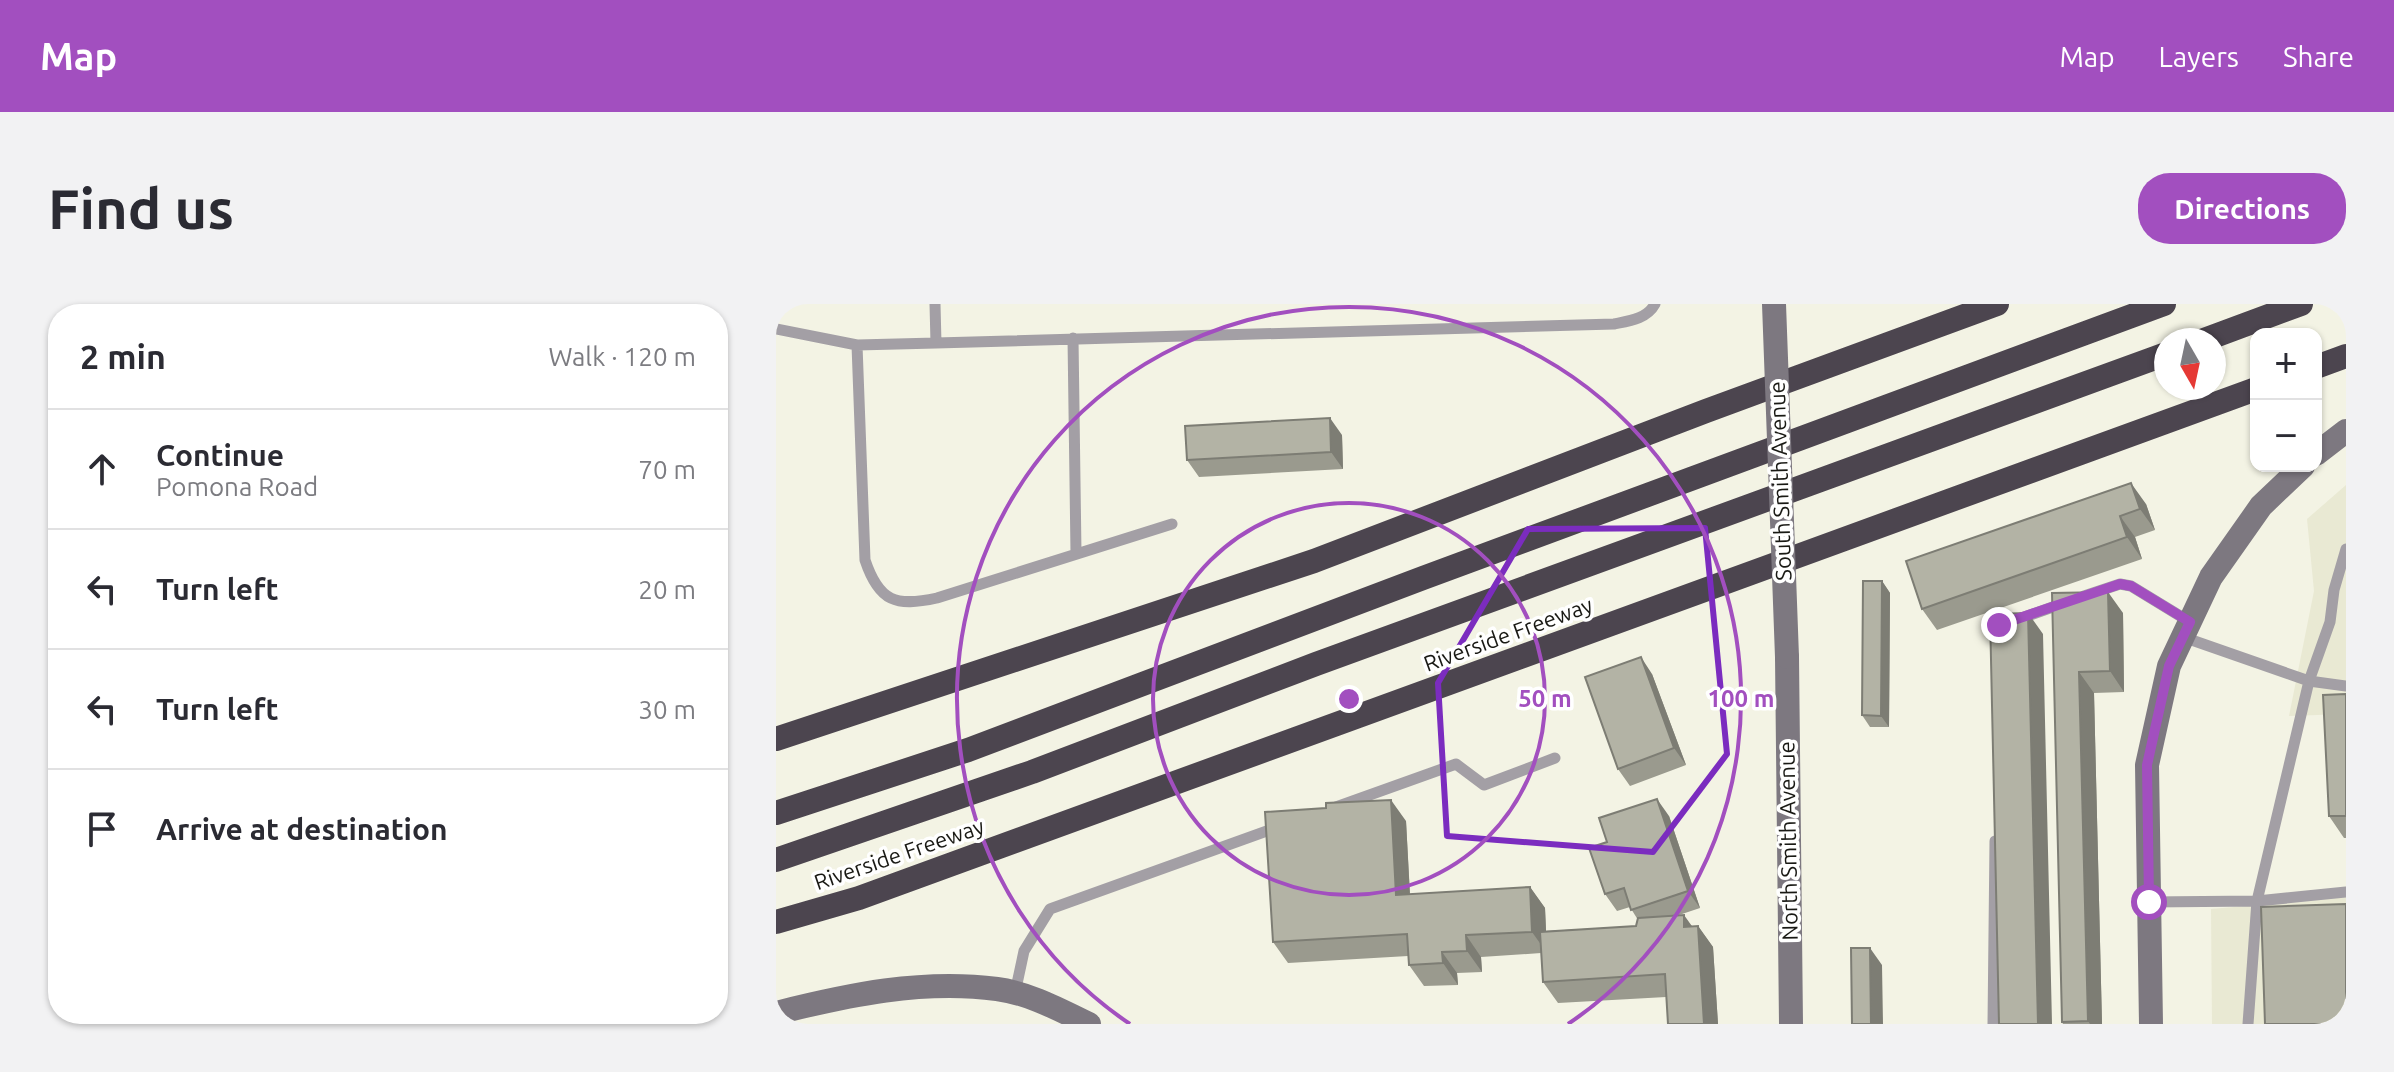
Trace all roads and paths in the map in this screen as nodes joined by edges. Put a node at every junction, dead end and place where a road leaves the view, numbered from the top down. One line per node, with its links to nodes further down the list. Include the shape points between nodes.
1 (935, 304): 10 (lane)
2 (1655, 304): 9 (lane, via 1635,320 1614,324)
3 (1774, 304): 24 (main road, South Smith Avenue, bridge)
4 (1997, 304): 27 (highway, via 1314,561)
5 (2164, 304): 30 (highway, via 968,750)
6 (2301, 304): 8 (highway)
7 (776, 329): 11 (lane)
8 (2226, 332)
9 (1073, 338): 10 (lane); 21 (lane)
10 (936, 343): 11 (lane)
11 (857, 345): 21 (lane, via 865,560 882,594 896,602 937,598)
12 (2346, 356): 14 (highway)
13 (2154, 358): 33 (highway, via 1032,772)
14 (2322, 365)
15 (2250, 391): 37 (highway, Riverside Freeway, via 889,887)
16 (2346, 431): 17 (main road)
17 (2322, 449)
18 (2297, 472): 23 (main road, via 2261,506 2211,577)
19 (1172, 524): 21 (lane)
20 (2346, 549): 25 (lane, via 2330,622)
21 (1076, 553)
22 (1999, 625): 23 (lane, via 2120,584 2131,586)
23 (2187, 629): 25 (lane); 36 (main road, via 2169,666 2147,765)
24 (1787, 657): 41 (main road, North Smith Avenue)
25 (2309, 681): 26 (lane); 35 (lane)
26 (2346, 686)
27 (776, 739)
28 (1555, 758): 29 (lane, via 1484,785 1456,764)
29 (1321, 812)
30 (776, 813)
31 (1291, 823): 38 (lane, via 1050,909 1024,951)
32 (1996, 827): 42 (lane)
33 (776, 860)
34 (2346, 892): 35 (lane)
35 (2257, 901): 36 (lane); 44 (lane)
36 (2149, 902): 43 (main road)
37 (776, 922)
38 (1015, 994): 39 (main road, via 910,986); 40 (main road)
39 (785, 1016)
40 (1089, 1024)
41 (1791, 1024)
42 (1993, 1024)
43 (2151, 1024)
44 (2248, 1024)

